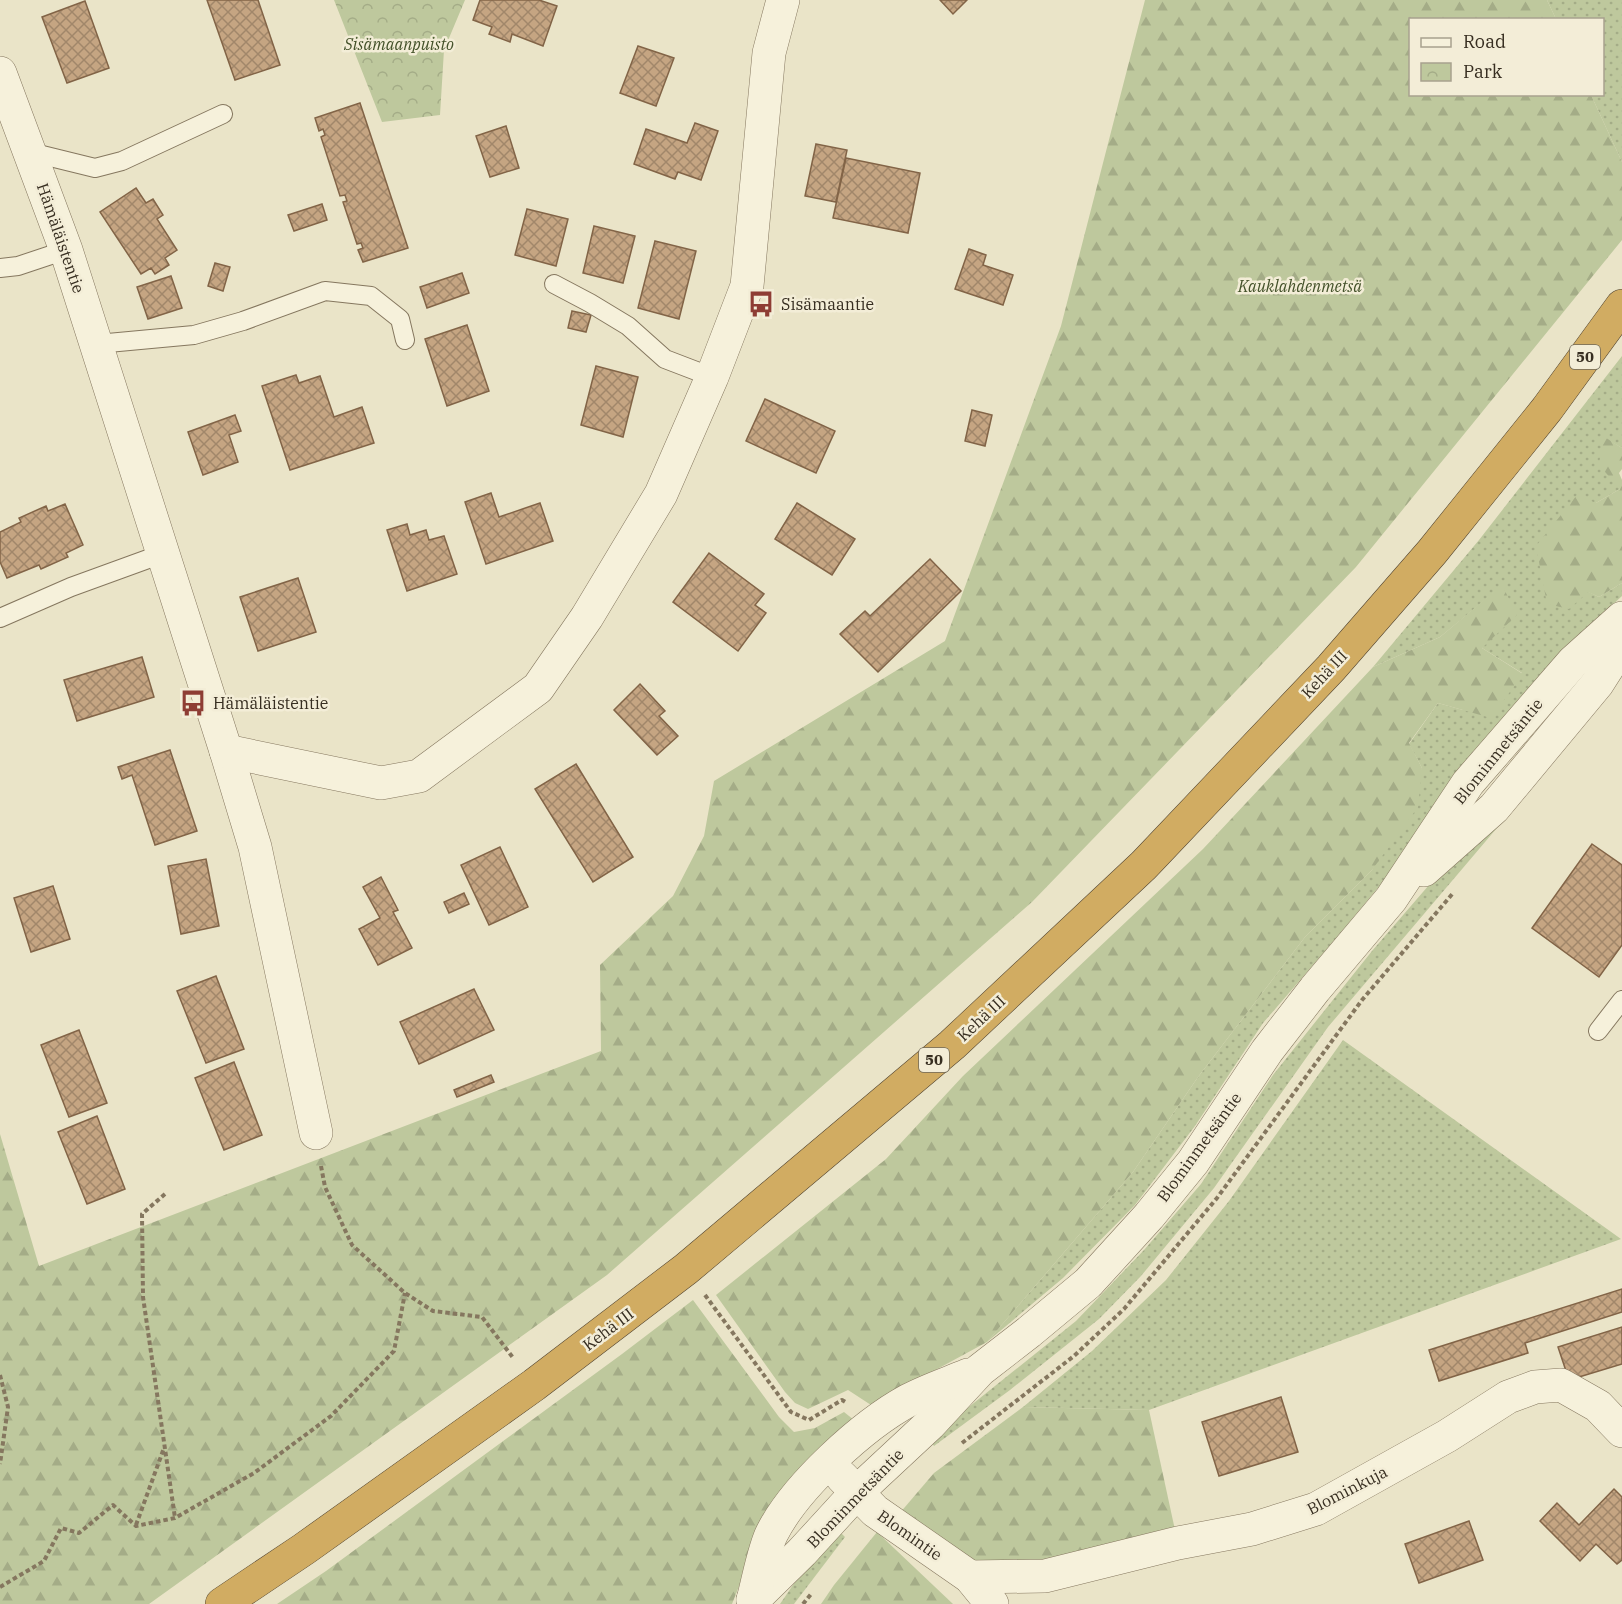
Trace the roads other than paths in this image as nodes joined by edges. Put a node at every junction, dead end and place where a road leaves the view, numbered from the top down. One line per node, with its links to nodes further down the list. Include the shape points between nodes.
1 (783, 0): 11 (street, via 769,53 747,285)
2 (0, 73): 4 (street, Hämäläistentie)
3 (223, 114): 4 (lane, via 122,161 95,168)
4 (30, 152): 5 (street, Hämäläistentie)
5 (66, 250): 6 (lane); 10 (street, Hämäläistentie)
6 (0, 268)
7 (554, 284): 11 (lane, via 628,326 665,359)
8 (1622, 306): 27 (highway, Kehä III / 50, via 1548,409 1331,668 1144,865 952,1045 686,1269 534,1385)
9 (405, 340): 10 (lane, via 400,319 371,296 325,291 194,335)
10 (97, 344): 12 (street, Hämäläistentie)
11 (712, 377): 16 (street, via 661,494 587,617 538,688 419,776 381,783)
12 (163, 557): 13 (lane, via 70,587); 16 (street, Hämäläistentie)
13 (0, 618)
14 (1622, 618): 17 (street, Blominmetsäntie, via 1573,662 1468,783)
15 (1622, 645): 17 (street, Blominmetsäntie, via 1597,684 1494,808)
16 (226, 751): 20 (street, Hämäläistentie, via 255,847)
17 (1391, 899): 21 (street, Blominmetsäntie, via 1301,1006 1193,1162 1149,1216 1088,1283)
18 (1622, 1000): 19 (lane)
19 (1598, 1031)
20 (316, 1133)
21 (980, 1370): 23 (street, Blominmetsäntie, via 909,1400 869,1426); 24 (street, Blominmetsäntie, via 930,1424)
22 (1622, 1431): 25 (street, Blominkuja, via 1598,1406 1561,1385 1535,1388 1508,1396 1447,1436 1316,1509 1252,1529 1045,1576)
23 (829, 1462): 24 (street, Blomintie); 26 (street, Blominmetsäntie, via 795,1499 771,1534)
24 (857, 1492): 25 (street, Blomintie, via 875,1511); 26 (street, Blominmetsäntie)
25 (970, 1577): 28 (street, Blomintie)
26 (752, 1602)
27 (222, 1604)
28 (992, 1604)

